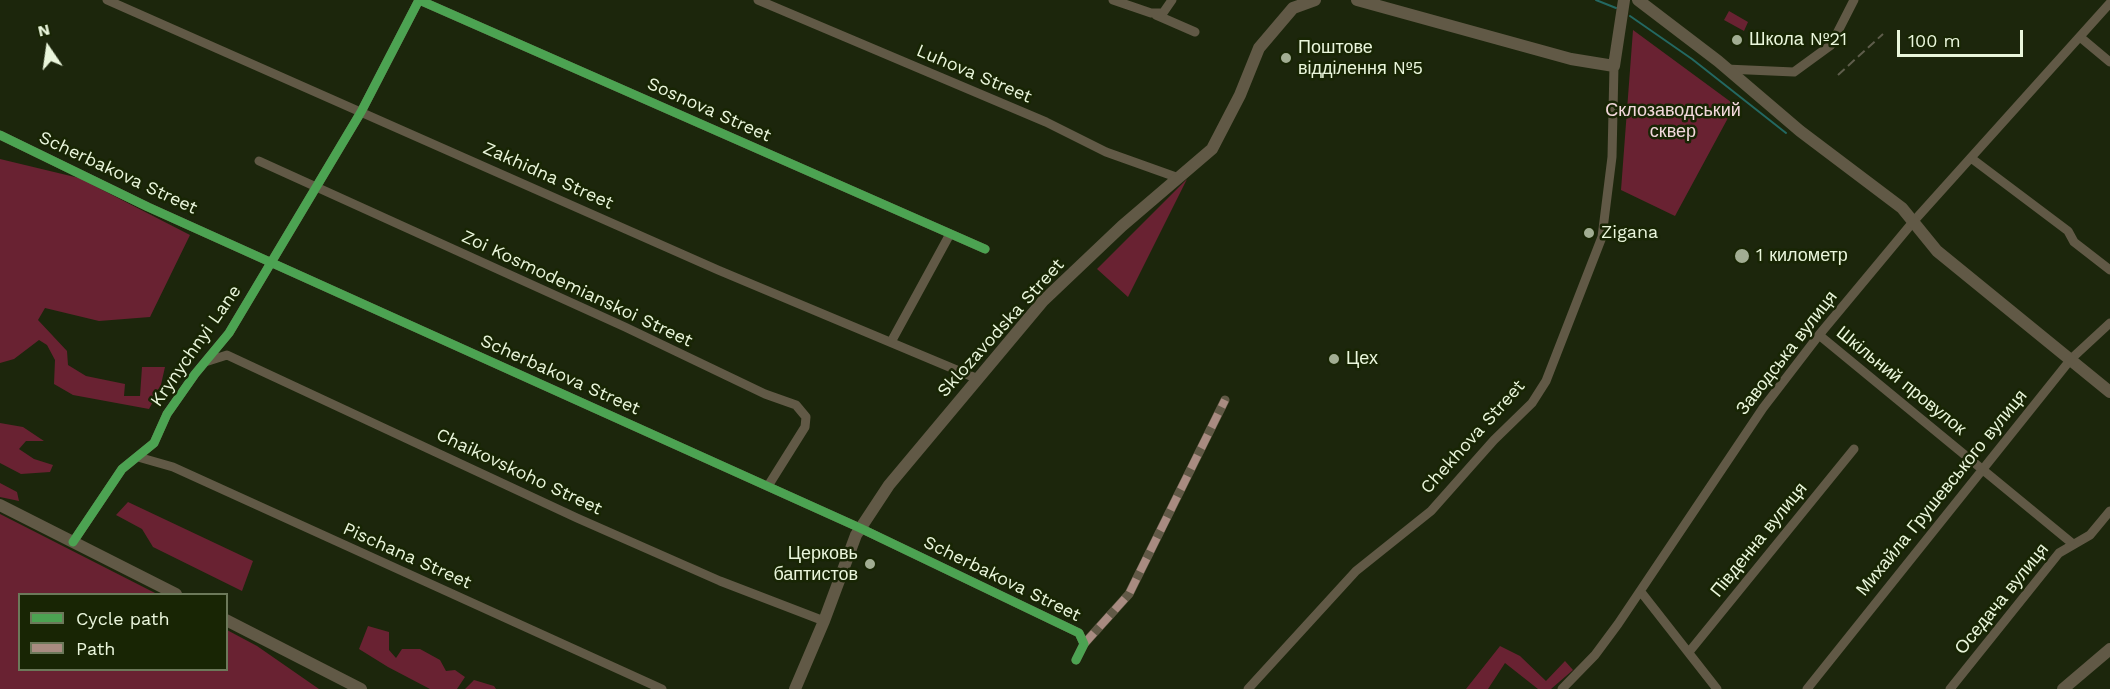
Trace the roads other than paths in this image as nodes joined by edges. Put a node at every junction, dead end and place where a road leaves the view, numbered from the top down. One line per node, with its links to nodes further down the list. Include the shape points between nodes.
1 (107, 0): 18 (street, Zakhidna Street)
2 (419, 0): 18 (street, Krynychnyi Lane); 25 (street, Sosnova Street)
3 (758, 0): 22 (street, Luhova Street, via 1046,122 1106,152)
4 (1113, 0): 12 (street)
5 (1172, 0): 12 (street, via 1163,13)
6 (1357, 0): 16 (street, via 1548,54)
7 (1624, 0): 16 (street, Chekhova Street)
8 (1638, 0): 17 (street)
9 (1854, 0): 17 (street, via 1831,45 1794,72)
10 (1308, 1): 22 (street, Sklozavodska Street, via 1293,8 1259,48 1212,149)
11 (2110, 3): 14 (street, Заводська вулиця)
12 (1150, 13): 13 (street)
13 (1195, 32)
14 (2080, 37): 15 (street); 20 (street, Заводська вулиця)
15 (2110, 62)
16 (1614, 66): 61 (street, Chekhova Street, via 1612,157 1602,237 1546,381 1532,403 1431,511 1356,571)
17 (1726, 69): 24 (street, via 1902,208)
18 (361, 111): 23 (street, Krynychnyi Lane); 32 (street, Zakhidna Street, via 718,270)
19 (0, 135): 27 (street, Scherbakova Street)
20 (1971, 158): 24 (street, Заводська вулиця); 28 (street, via 2068,231 2074,243)
21 (259, 161): 23 (street, Zoi Kosmodemianskoi Street)
22 (1176, 177): 36 (street, Sklozavodska Street, via 1044,302)
23 (317, 188): 27 (street, Krynychnyi Lane); 44 (street, Zoi Kosmodemianskoi Street, via 796,405 806,417 805,427)
24 (1913, 222): 31 (street, Заводська вулиця); 34 (street, via 1937,251)
25 (950, 234): 26 (street, Sosnova Street); 32 (street)
26 (986, 249)
27 (272, 263): 30 (street, Krynychnyi Lane); 44 (street, Scherbakova Street)
28 (2110, 270)
29 (2110, 323): 34 (street, Михайла Грушевського вулиця)
30 (228, 333): 33 (street, via 224,345); 35 (street, Krynychnyi Lane)
31 (1819, 335): 43 (street, Шкільний провулок); 50 (street, Заводська вулиця, via 1763,408)
32 (891, 342): 36 (street, Zakhidna Street)
33 (227, 355): 35 (street); 53 (street, Chaikovskoho Street, via 587,522 720,581)
34 (2072, 358): 37 (street); 43 (street, Михайла Грушевського вулиця)
35 (203, 363): 39 (street, Krynychnyi Lane, via 167,414)
36 (978, 379): 47 (street, Sklozavodska Street, via 889,485)
37 (2110, 392)
38 (1225, 400): 54 (street, via 1129,594)
39 (154, 443): 41 (street, Krynychnyi Lane); 42 (street)
40 (1854, 449): 56 (street, Південна вулиця)
41 (138, 457): 42 (street, Pischana Street); 48 (street, Krynychnyi Lane, via 122,469)
42 (159, 463): 59 (street, Pischana Street)
43 (1982, 468): 49 (street, Шкільний провулок); 64 (street, Михайла Грушевського вулиця)
44 (768, 486): 47 (street, Scherbakova Street)
45 (0, 506): 48 (street)
46 (2110, 511): 49 (street, Оседача вулиця, via 2090,536)
47 (860, 528): 53 (street, Sklozavodska Street); 54 (street, Scherbakova Street, via 1079,633)
48 (73, 542): 51 (street)
49 (2073, 544): 65 (street, Оседача вулиця, via 2059,553)
50 (1641, 592): 56 (street); 62 (street, Заводська вулиця, via 1595,655)
51 (174, 593)
52 (228, 621): 58 (street)
53 (824, 621): 60 (street, Sklozavodska Street)
54 (1084, 644): 57 (street, Scherbakova Street)
55 (2110, 649): 66 (street)
56 (1689, 652): 63 (street)
57 (1076, 660)
58 (361, 689)
59 (662, 689)
60 (795, 689)
61 (1248, 689)
62 (1562, 689)
63 (1717, 689)
64 (1807, 689)
65 (1950, 689)
66 (2064, 689)

